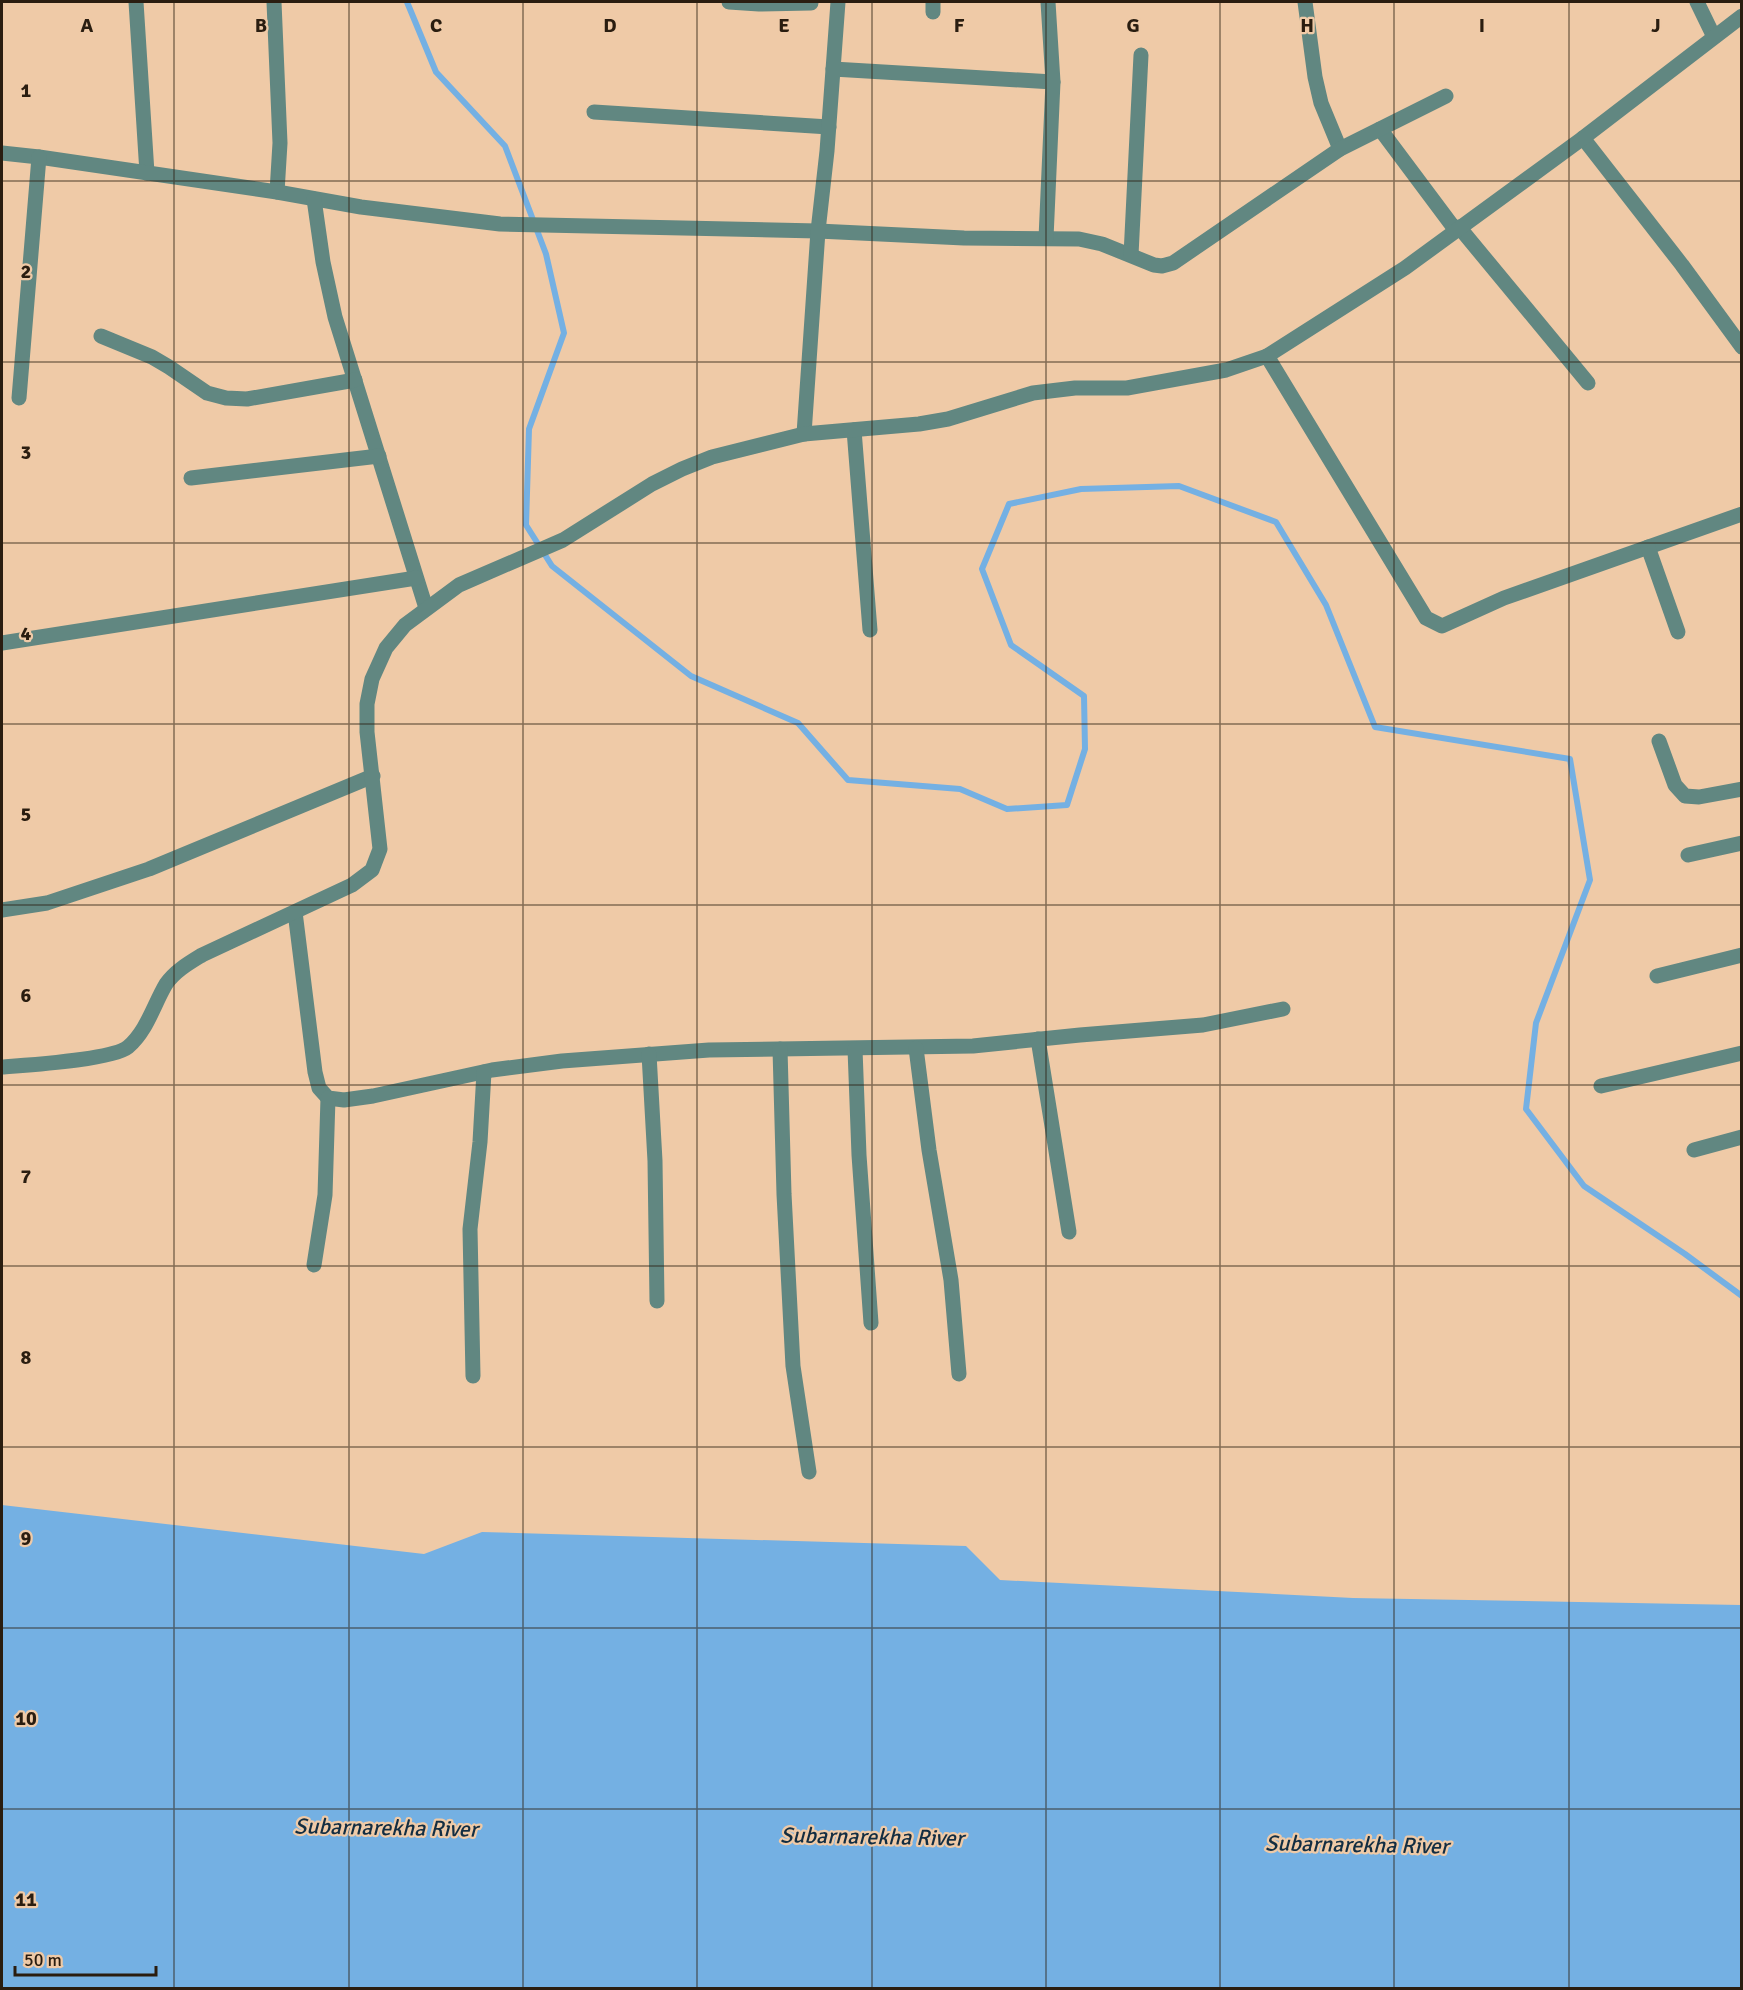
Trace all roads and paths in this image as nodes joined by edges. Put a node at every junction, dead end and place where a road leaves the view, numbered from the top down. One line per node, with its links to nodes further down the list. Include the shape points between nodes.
1 (136, 2): 22 (street)
2 (274, 2): 23 (street, via 280,143)
3 (729, 2): 4 (street)
4 (810, 2): 8 (street)
5 (1048, 2): 13 (street)
6 (1305, 2): 19 (street, via 1321,103)
7 (1698, 2): 10 (street)
8 (837, 7): 12 (street)
9 (1742, 16): 10 (street)
10 (1714, 38): 18 (street)
11 (1141, 55): 28 (street)
12 (833, 69): 13 (street); 16 (street)
13 (1053, 82): 27 (street)
14 (1446, 96): 17 (street)
15 (594, 112): 16 (street)
16 (829, 127): 26 (street)
17 (1380, 129): 19 (street); 25 (street, via 1454,228)
18 (1583, 138): 25 (street); 30 (street)
19 (1340, 149): 28 (street, via 1173,263 1154,265)
20 (2, 153): 21 (street)
21 (39, 157): 22 (street); 34 (street)
22 (147, 173): 23 (street)
23 (278, 192): 24 (street)
24 (314, 199): 26 (street, via 501,224); 32 (street, via 327,286)
25 (1459, 227): 31 (street, via 1405,268); 33 (street)
26 (818, 231): 27 (street); 36 (street)
27 (1046, 238): 28 (street, via 1079,239)
28 (1131, 255)
29 (101, 336): 32 (street, via 152,357 207,393 226,398 247,399)
30 (1742, 347)
31 (1267, 356): 35 (street, via 1226,370 1127,388 1033,393 948,419); 40 (street, via 1426,618 1442,626 1504,598)
32 (355, 380): 37 (street)
33 (1588, 383)
34 (20, 398)
35 (854, 430): 36 (street); 43 (street)
36 (804, 434): 42 (street, via 712,457 682,469 563,540 459,585)
37 (379, 456): 38 (street); 41 (street)
38 (191, 478)
39 (1742, 514): 40 (street)
40 (1648, 547): 44 (street)
41 (416, 578): 42 (street); 45 (street)
42 (426, 608): 47 (street, via 386,648 372,679 367,732)
43 (870, 630)
44 (1678, 632)
45 (2, 643)
46 (1659, 741): 48 (street, via 1675,785 1685,796)
47 (373, 776): 51 (street, via 149,869 47,903); 52 (street, via 380,849 372,870 352,885)
48 (1742, 789)
49 (1742, 843): 50 (street)
50 (1688, 855)
51 (2, 910)
52 (295, 912): 62 (street, via 183,966 167,982 128,1047 110,1055); 65 (street, via 315,1072 319,1088)
53 (1742, 955): 54 (street)
54 (1657, 976)
55 (1283, 1010): 56 (street, via 1203,1025)
56 (1038, 1039): 57 (street); 68 (street)
57 (916, 1048): 59 (street); 72 (street, via 951,1280)
58 (780, 1049): 59 (street); 61 (street); 74 (street, via 793,1366)
59 (855, 1049): 71 (street)
60 (1742, 1053): 64 (street)
61 (649, 1054): 63 (street); 70 (street, via 656,1161)
62 (2, 1067)
63 (484, 1072): 65 (street, via 373,1096); 73 (street, via 470,1229)
64 (1601, 1086)
65 (328, 1098): 69 (street, via 325,1195)
66 (1742, 1137): 67 (street)
67 (1694, 1150)
68 (1069, 1232)
69 (315, 1265)
70 (657, 1301)
71 (871, 1323)
72 (959, 1374)
73 (474, 1376)
74 (809, 1472)

